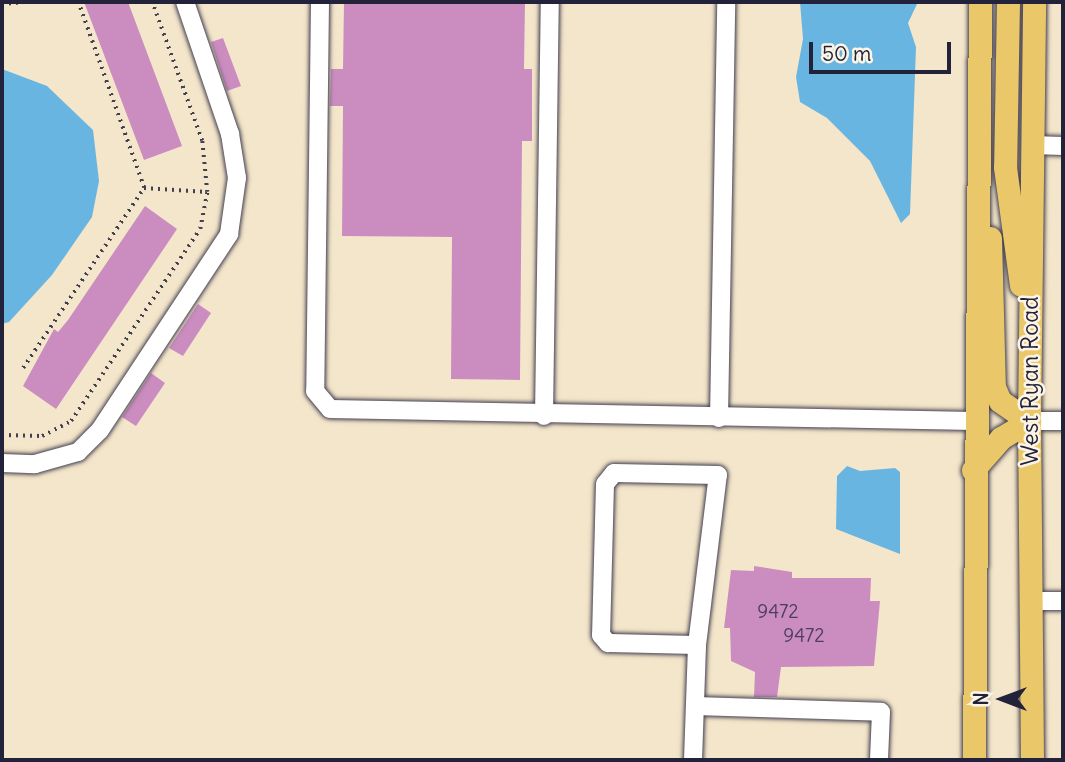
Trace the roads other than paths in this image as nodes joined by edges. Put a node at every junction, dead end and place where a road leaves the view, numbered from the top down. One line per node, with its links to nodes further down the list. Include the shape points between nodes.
1 (185, 2): 17 (lane, via 230,134 237,178 229,233 100,430 78,452 36,464)
2 (320, 2): 12 (lane, via 315,391 330,409 343,413)
3 (550, 2): 12 (lane)
4 (726, 2): 13 (lane)
5 (980, 2): 10 (main road)
6 (1008, 2): 11 (main road, via 1006,167 1014,253)
7 (1034, 2): 8 (main road, West Ryan Road)
8 (1032, 145): 9 (lane); 11 (main road, West Ryan Road)
9 (1063, 146)
10 (977, 167): 14 (main road); 15 (main road, via 989,236 994,387 1010,410)
11 (1030, 326): 15 (main road, West Ryan Road)
12 (544, 416): 13 (lane)
13 (719, 418): 14 (lane)
14 (974, 421): 18 (main road)
15 (1029, 421): 16 (lane); 18 (main road, via 1001,438); 19 (main road, West Ryan Road)
16 (1063, 421)
17 (2, 463)
18 (973, 470): 25 (main road)
19 (1031, 601): 20 (lane); 26 (main road, West Ryan Road)
20 (1063, 601)
21 (697, 645): 21 (lane, via 718,475 614,473 605,484 601,635 608,643); 22 (lane)
22 (695, 706): 23 (lane); 24 (lane, via 881,712)
23 (693, 760)
24 (879, 760)
25 (974, 760)
26 (1032, 760)

